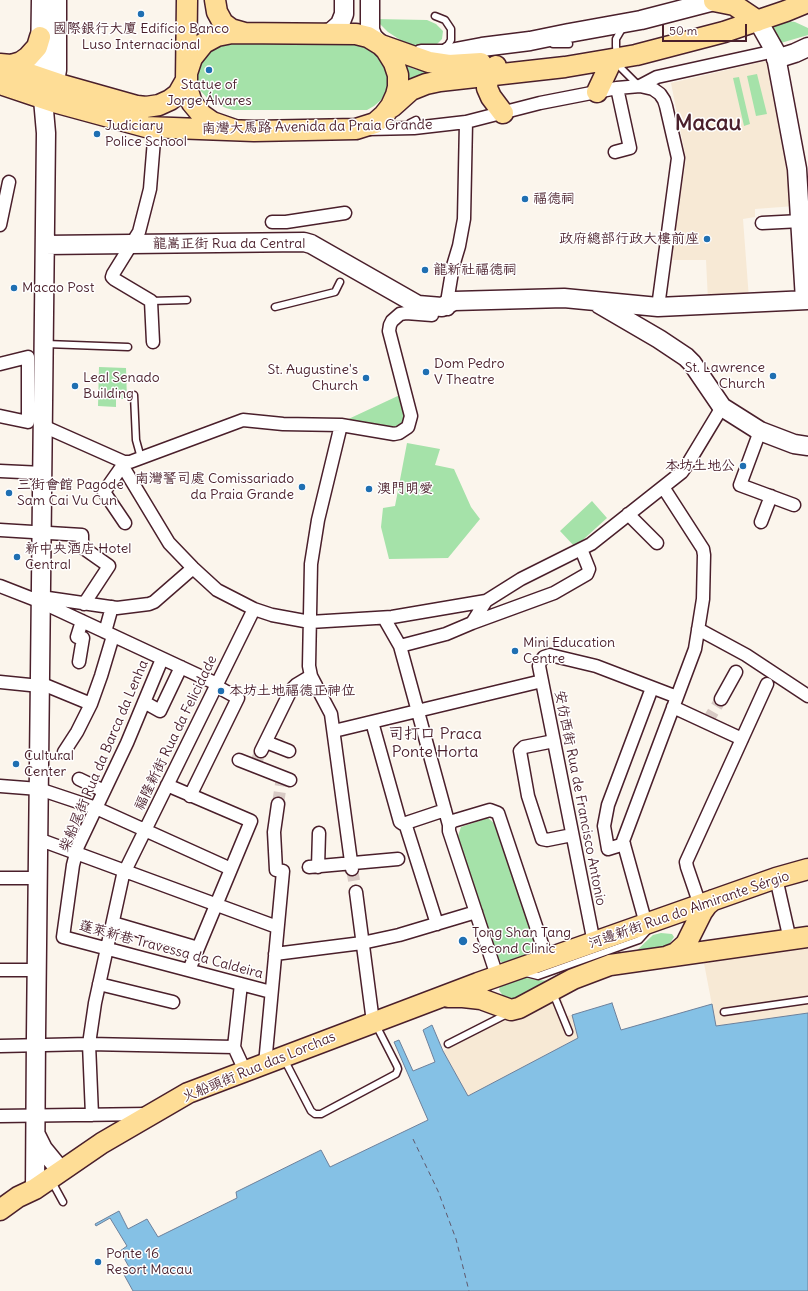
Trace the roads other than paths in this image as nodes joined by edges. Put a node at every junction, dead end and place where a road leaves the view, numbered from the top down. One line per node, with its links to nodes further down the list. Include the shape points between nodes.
1 (41, 0): 16 (street)
2 (58, 0): 30 (street, via 57,70)
3 (187, 0): 26 (main road)
4 (215, 0): 14 (main road, via 217,12 223,23 236,31)
5 (344, 0): 15 (street, via 342,21 334,30)
6 (370, 0): 18 (street, via 370,27)
7 (716, 1): 11 (main road, via 734,5); 13 (street)
8 (808, 2): 9 (main road)
9 (784, 6): 11 (main road); 12 (main road)
10 (435, 16): 21 (lane, via 449,24 450,40 443,49)
11 (752, 16): 22 (main road, via 671,34); 23 (street)
12 (808, 20)
13 (628, 22): 17 (street); 22 (lane, via 618,34)
14 (247, 33): 15 (main road); 26 (main road, via 221,34 204,43 192,58)
15 (323, 34): 18 (main road, via 356,34 368,37)
16 (40, 37): 24 (main road, via 37,47 21,62 11,65); 30 (street)
17 (530, 40): 19 (lane); 21 (street, via 445,54)
18 (379, 44): 21 (main road); 32 (main road, via 393,60 398,79 396,95)
19 (569, 44)
20 (804, 50): 23 (street, 南灣大馬路 Avenida da Praia Grande)
21 (416, 54): 25 (main road, via 429,62)
22 (615, 55): 25 (main road, via 540,70); 28 (lane, via 620,67); 31 (main road)
23 (776, 55): 28 (street, 南灣大馬路 Avenida da Praia Grande, via 657,76); 44 (street, via 797,169)
24 (0, 64): 30 (main road, 南灣大馬路 Avenida da Praia Grande)
25 (494, 69): 32 (main road, via 426,84 411,90); 33 (main road, via 487,88 490,97)
26 (186, 80): 30 (main road, 南灣大馬路 Avenida da Praia Grande, via 182,89 173,98 159,105 146,107); 39 (main road, via 189,96 199,113 212,122)
27 (0, 84): 30 (main road, 南灣大馬路 Avenida da Praia Grande)
28 (640, 86): 29 (street, 南灣大馬路 Avenida da Praia Grande); 58 (street, via 653,89 664,100 678,158)
29 (617, 88): 31 (street, 南灣大馬路 Avenida da Praia Grande); 40 (street, via 630,148)
30 (48, 90): 36 (main road, 南灣大馬路 Avenida da Praia Grande, via 138,126); 50 (street)
31 (597, 92): 33 (street, 南灣大馬路 Avenida da Praia Grande)
32 (387, 112): 38 (main road, via 371,124)
33 (502, 113): 35 (street, 南灣大馬路 Avenida da Praia Grande)
34 (416, 120): 37 (lane)
35 (466, 122): 37 (street, 南灣大馬路 Avenida da Praia Grande); 56 (street, via 464,219 453,266)
36 (155, 128): 39 (main road, 南灣大馬路 Avenida da Praia Grande); 49 (street, via 150,189 139,232)
37 (406, 128): 38 (street, 南灣大馬路 Avenida da Praia Grande)
38 (352, 129): 39 (main road, 南灣大馬路 Avenida da Praia Grande)
39 (235, 130)
40 (615, 152)
41 (9, 182): 47 (street)
42 (346, 213): 43 (street)
43 (293, 221): 45 (street); 48 (street)
44 (801, 221): 46 (street); 55 (street)
45 (272, 222)
46 (762, 223)
47 (0, 225)
48 (293, 242): 49 (street, 龍嵩正街 Rua da Central); 56 (street, 龍嵩正街 Rua da Central, via 310,244 348,268 418,305 442,307)
49 (131, 244): 50 (street, 龍嵩正街 Rua da Central); 52 (street, via 112,276)
50 (45, 245): 61 (street)
51 (340, 282): 57 (lane, via 335,292)
52 (151, 300): 53 (lane); 60 (street)
53 (187, 300)
54 (592, 301): 56 (street, 龍嵩正街 Rua da Central, via 542,298 454,301); 58 (street, 龍嵩正街 Rua da Central); 59 (street)
55 (807, 303): 58 (street, 龍嵩正街 Rua da Central, via 768,302)
56 (448, 304): 68 (street, via 447,313 443,315 406,313 392,320 389,331 411,416 408,427 394,434)
57 (275, 307)
58 (658, 307): 59 (street, via 653,321)
59 (659, 339): 66 (street, via 692,363)
60 (153, 342)
61 (44, 344): 62 (lane); 64 (street)
62 (128, 347)
63 (0, 364): 64 (street, via 28,357)
64 (36, 395): 67 (street, via 28,422); 69 (street)
65 (134, 395): 72 (lane, via 136,440)
66 (722, 407): 70 (street); 76 (street, via 682,472)
67 (0, 416)
68 (341, 425): 72 (street, via 242,420); 95 (street, via 318,520 312,558)
69 (43, 426): 73 (street); 75 (street)
70 (760, 431): 71 (street, via 794,444); 77 (street, via 740,485)
71 (808, 446)
72 (141, 458): 73 (street)
73 (124, 464): 81 (street, via 104,492); 86 (street, via 124,470 169,543)
74 (0, 471): 75 (street)
75 (42, 473): 83 (street)
76 (662, 487): 79 (street); 97 (street, via 703,549 703,599)
77 (771, 496): 78 (street); 80 (street)
78 (794, 505)
79 (628, 514): 84 (street); 85 (street)
80 (762, 522)
81 (126, 523)
82 (0, 530): 83 (street)
83 (42, 532): 88 (street); 90 (street, via 82,535 82,547 109,566)
84 (657, 543)
85 (581, 549): 89 (street, via 520,579); 96 (street, via 589,569 587,574 554,593)
86 (193, 568): 91 (street, via 150,604); 92 (street, via 217,590)
87 (0, 586): 88 (street)
88 (41, 600): 90 (street); 94 (street); 107 (street)
89 (486, 601): 93 (street); 96 (street)
90 (84, 604): 91 (street)
91 (112, 607): 98 (street)
92 (254, 609): 95 (street); 109 (street, 福隆新街 Rua da Felicidade)
93 (384, 618): 95 (street); 99 (street)
94 (82, 621): 98 (street); 101 (street, via 77,637 83,638)
95 (310, 622): 104 (street)
96 (472, 623): 99 (street, via 446,634)
97 (698, 629): 111 (street, via 746,655); 114 (street, via 695,649)
98 (109, 634): 100 (street); 115 (street, via 101,676)
99 (400, 646): 116 (street)
100 (162, 659): 102 (street); 113 (street, 柴船尾街 Rua da Barca da Lenha)
101 (79, 662)
102 (180, 667): 109 (street); 113 (street, via 160,711)
103 (736, 672): 112 (street)
104 (311, 676): 118 (street, via 330,710); 122 (street, via 291,690 263,746)
105 (542, 681): 110 (street, 安仿西街 Rua de Francisco Antonio, via 539,666 541,659 550,655 596,666); 116 (street); 120 (street, 安仿西街 Rua de Francisco Antonio)
106 (0, 682): 107 (street)
107 (40, 684): 115 (street); 128 (street)
108 (767, 684): 119 (street)
109 (216, 685): 126 (street, 福隆新街 Rua da Felicidade); 130 (street, via 238,698)
110 (652, 688): 114 (street); 140 (street, via 608,805 604,826 608,849)
111 (808, 696)
112 (721, 699)
113 (144, 702): 129 (street, 柴船尾街 Rua da Barca da Lenha)
114 (675, 702): 119 (street); 140 (street)
115 (91, 704): 121 (street)
116 (418, 711): 117 (street); 133 (street)
117 (372, 722): 118 (street); 134 (street, via 399,821)
118 (334, 731): 143 (street)
119 (742, 738): 151 (street, via 686,862)
120 (554, 741): 138 (street, 安仿西街 Rua de Francisco Antonio); 138 (street, via 524,747 520,751 528,796 542,839)
121 (64, 752)
122 (289, 752)
123 (239, 760): 125 (street)
124 (79, 779): 129 (street)
125 (290, 780)
126 (167, 785): 130 (street); 136 (street, 福隆新街 Rua da Felicidade)
127 (0, 786): 128 (street)
128 (39, 789): 132 (street); 139 (street)
129 (104, 791): 132 (street, 柴船尾街 Rua da Barca da Lenha)
130 (190, 796): 144 (street, via 250,821)
131 (278, 804): 157 (street, via 274,832 276,870 283,871)
132 (96, 808): 136 (street); 141 (street, 柴船尾街 Rua da Barca da Lenha)
133 (445, 810): 134 (street); 135 (street)
134 (405, 823): 156 (street)
135 (449, 825): 153 (street, via 448,831); 166 (street, via 490,810 498,813)
136 (145, 831): 144 (street); 146 (street, 福隆新街 Rua da Felicidade)
137 (319, 833): 143 (street, via 313,867)
138 (572, 835): 160 (street, 安仿西街 Rua de Francisco Antonio)
139 (38, 839): 141 (street); 148 (street)
140 (624, 844): 154 (street)
141 (77, 853): 146 (street); 158 (street, 柴船尾街 Rua da Barca da Lenha)
142 (398, 859): 143 (street)
143 (352, 866)
144 (231, 869): 152 (street)
145 (808, 869): 149 (main road, 河邊新街 Rua do Almirante Sérgio)
146 (125, 871): 152 (street); 155 (street, 福隆新街 Rua da Felicidade)
147 (0, 878): 148 (street)
148 (38, 878): 168 (street)
149 (776, 878): 151 (main road, 河邊新街 Rua do Almirante Sérgio); 159 (street)
150 (356, 892): 161 (street)
151 (707, 902): 154 (main road, 河邊新街 Rua do Almirante Sérgio); 165 (main road, via 686,944)
152 (216, 905): 157 (street); 162 (street)
153 (476, 912): 156 (street); 170 (street)
154 (653, 922): 160 (main road, 河邊新街 Rua do Almirante Sérgio); 165 (main road, via 665,919 680,930 681,943); 170 (lane, via 639,940 538,976)
155 (112, 923): 162 (street); 163 (street, 福隆新街 Rua da Felicidade)
156 (437, 924): 161 (street)
157 (277, 927): 164 (street)
158 (63, 937): 163 (street, 蓬萊新巷 Travessa da Caldeira)
159 (799, 938): 165 (main road)
160 (594, 942): 166 (main road, 河邊新街 Rua do Almirante Sérgio)
161 (362, 944): 164 (street); 180 (street)
162 (198, 948): 169 (street)
163 (107, 949): 169 (street, 蓬萊新巷 Travessa da Caldeira); 171 (street, 福隆新街 Rua da Felicidade)
164 (275, 954): 174 (street)
165 (669, 956): 173 (main road, via 610,965)
166 (547, 959): 170 (main road, 河邊新街 Rua do Almirante Sérgio)
167 (0, 970): 168 (street)
168 (37, 970): 184 (street)
169 (189, 970): 172 (street, 蓬萊新巷 Travessa da Caldeira)
170 (505, 973): 176 (main road, 火船頭街 Rua das Lorchas); 178 (main road, via 493,989 496,1001)
171 (99, 984): 177 (street); 182 (street, 福隆新街 Rua da Felicidade)
172 (241, 984): 174 (street, 蓬萊新巷 Travessa da Caldeira); 186 (street)
173 (551, 990): 178 (main road); 181 (lane)
174 (272, 992): 188 (street)
175 (808, 1000): 179 (lane)
176 (429, 1001): 178 (main road, via 463,997); 180 (main road, 火船頭街 Rua das Lorchas)
177 (173, 1002)
178 (510, 1007): 183 (lane)
179 (724, 1012)
180 (373, 1022): 187 (main road, 火船頭街 Rua das Lorchas); 187 (lane, via 397,1066 396,1074 321,1114 311,1111)
181 (570, 1032)
182 (89, 1044): 184 (street); 186 (street); 191 (street, 福隆新街 Rua da Felicidade)
183 (448, 1044)
184 (36, 1045): 185 (street); 194 (street)
185 (0, 1046)
186 (234, 1047): 189 (street)
187 (283, 1057): 188 (main road, 火船頭街 Rua das Lorchas)
188 (265, 1064): 189 (main road, 火船頭街 Rua das Lorchas)
189 (245, 1071): 190 (main road, 火船頭街 Rua das Lorchas, via 188,1093)
190 (152, 1114): 191 (street); 196 (main road, 火船頭街 Rua das Lorchas, via 102,1143)
191 (92, 1115): 194 (street)
192 (0, 1116): 193 (street)
193 (13, 1116): 194 (street); 195 (street)
194 (35, 1123): 196 (street); 196 (street)
195 (0, 1125)
196 (49, 1180): 197 (lane); 198 (main road); 199 (main road)
197 (63, 1202)
198 (0, 1210)
199 (0, 1216)

